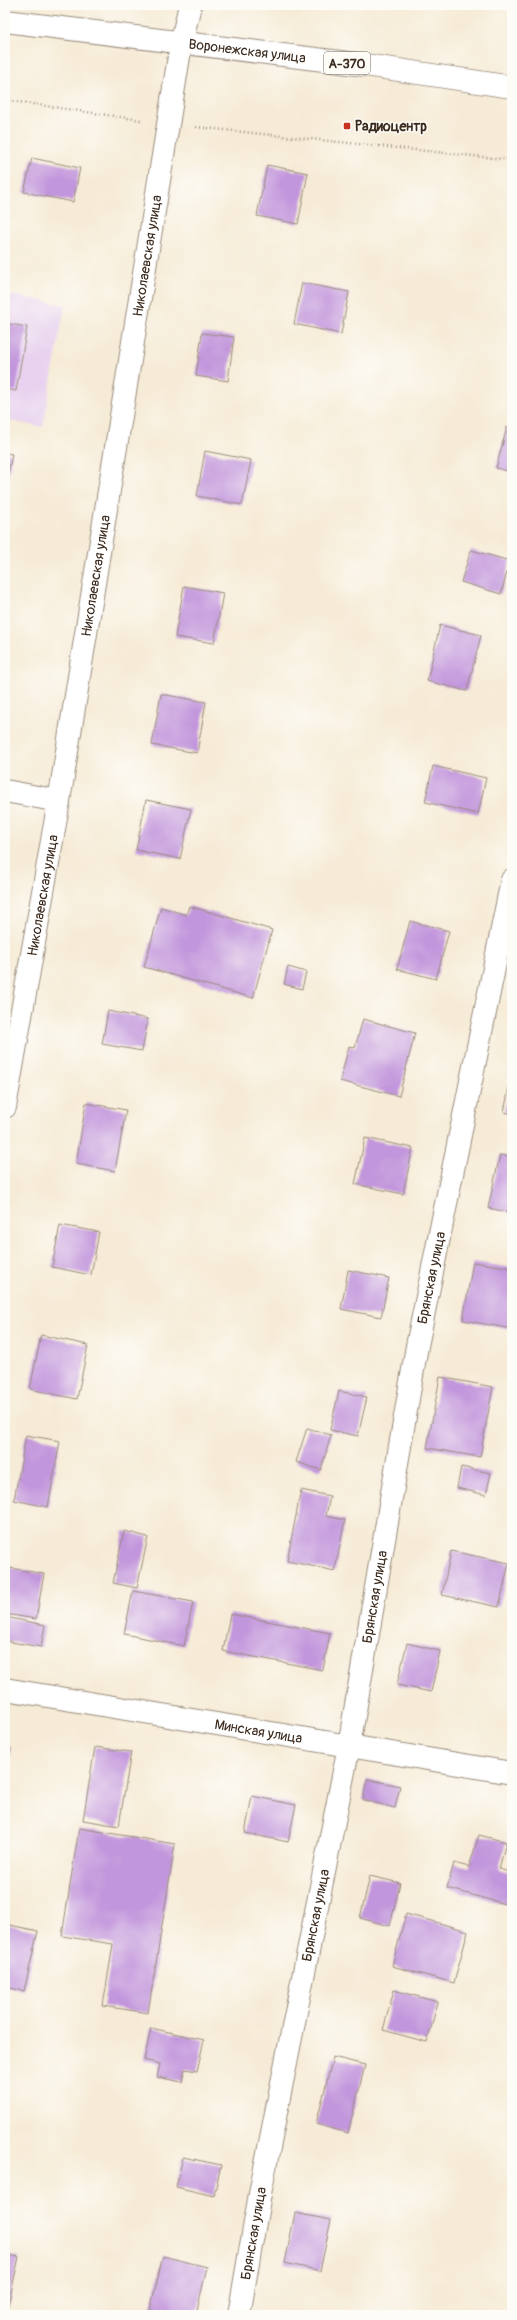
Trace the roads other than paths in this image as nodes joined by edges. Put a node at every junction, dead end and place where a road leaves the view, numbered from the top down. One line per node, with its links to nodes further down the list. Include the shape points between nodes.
1 (190, 5): 3 (main road, Николаевская улица)
2 (5, 21): 3 (main road, Воронежская улица / А-370)
3 (181, 44): 4 (main road, Воронежская улица / А-370, via 365,65); 6 (main road, Николаевская улица)
4 (512, 87)
5 (5, 791): 6 (main road)
6 (59, 801): 8 (main road, Николаевская улица)
7 (512, 880): 10 (main road, Брянская улица, via 417,1346)
8 (5, 1107)
9 (5, 1689): 10 (main road, Минская улица)
10 (349, 1746): 11 (main road, Минская улица); 12 (main road, Брянская улица, via 261,2188)
11 (512, 1773)
12 (239, 2315)

